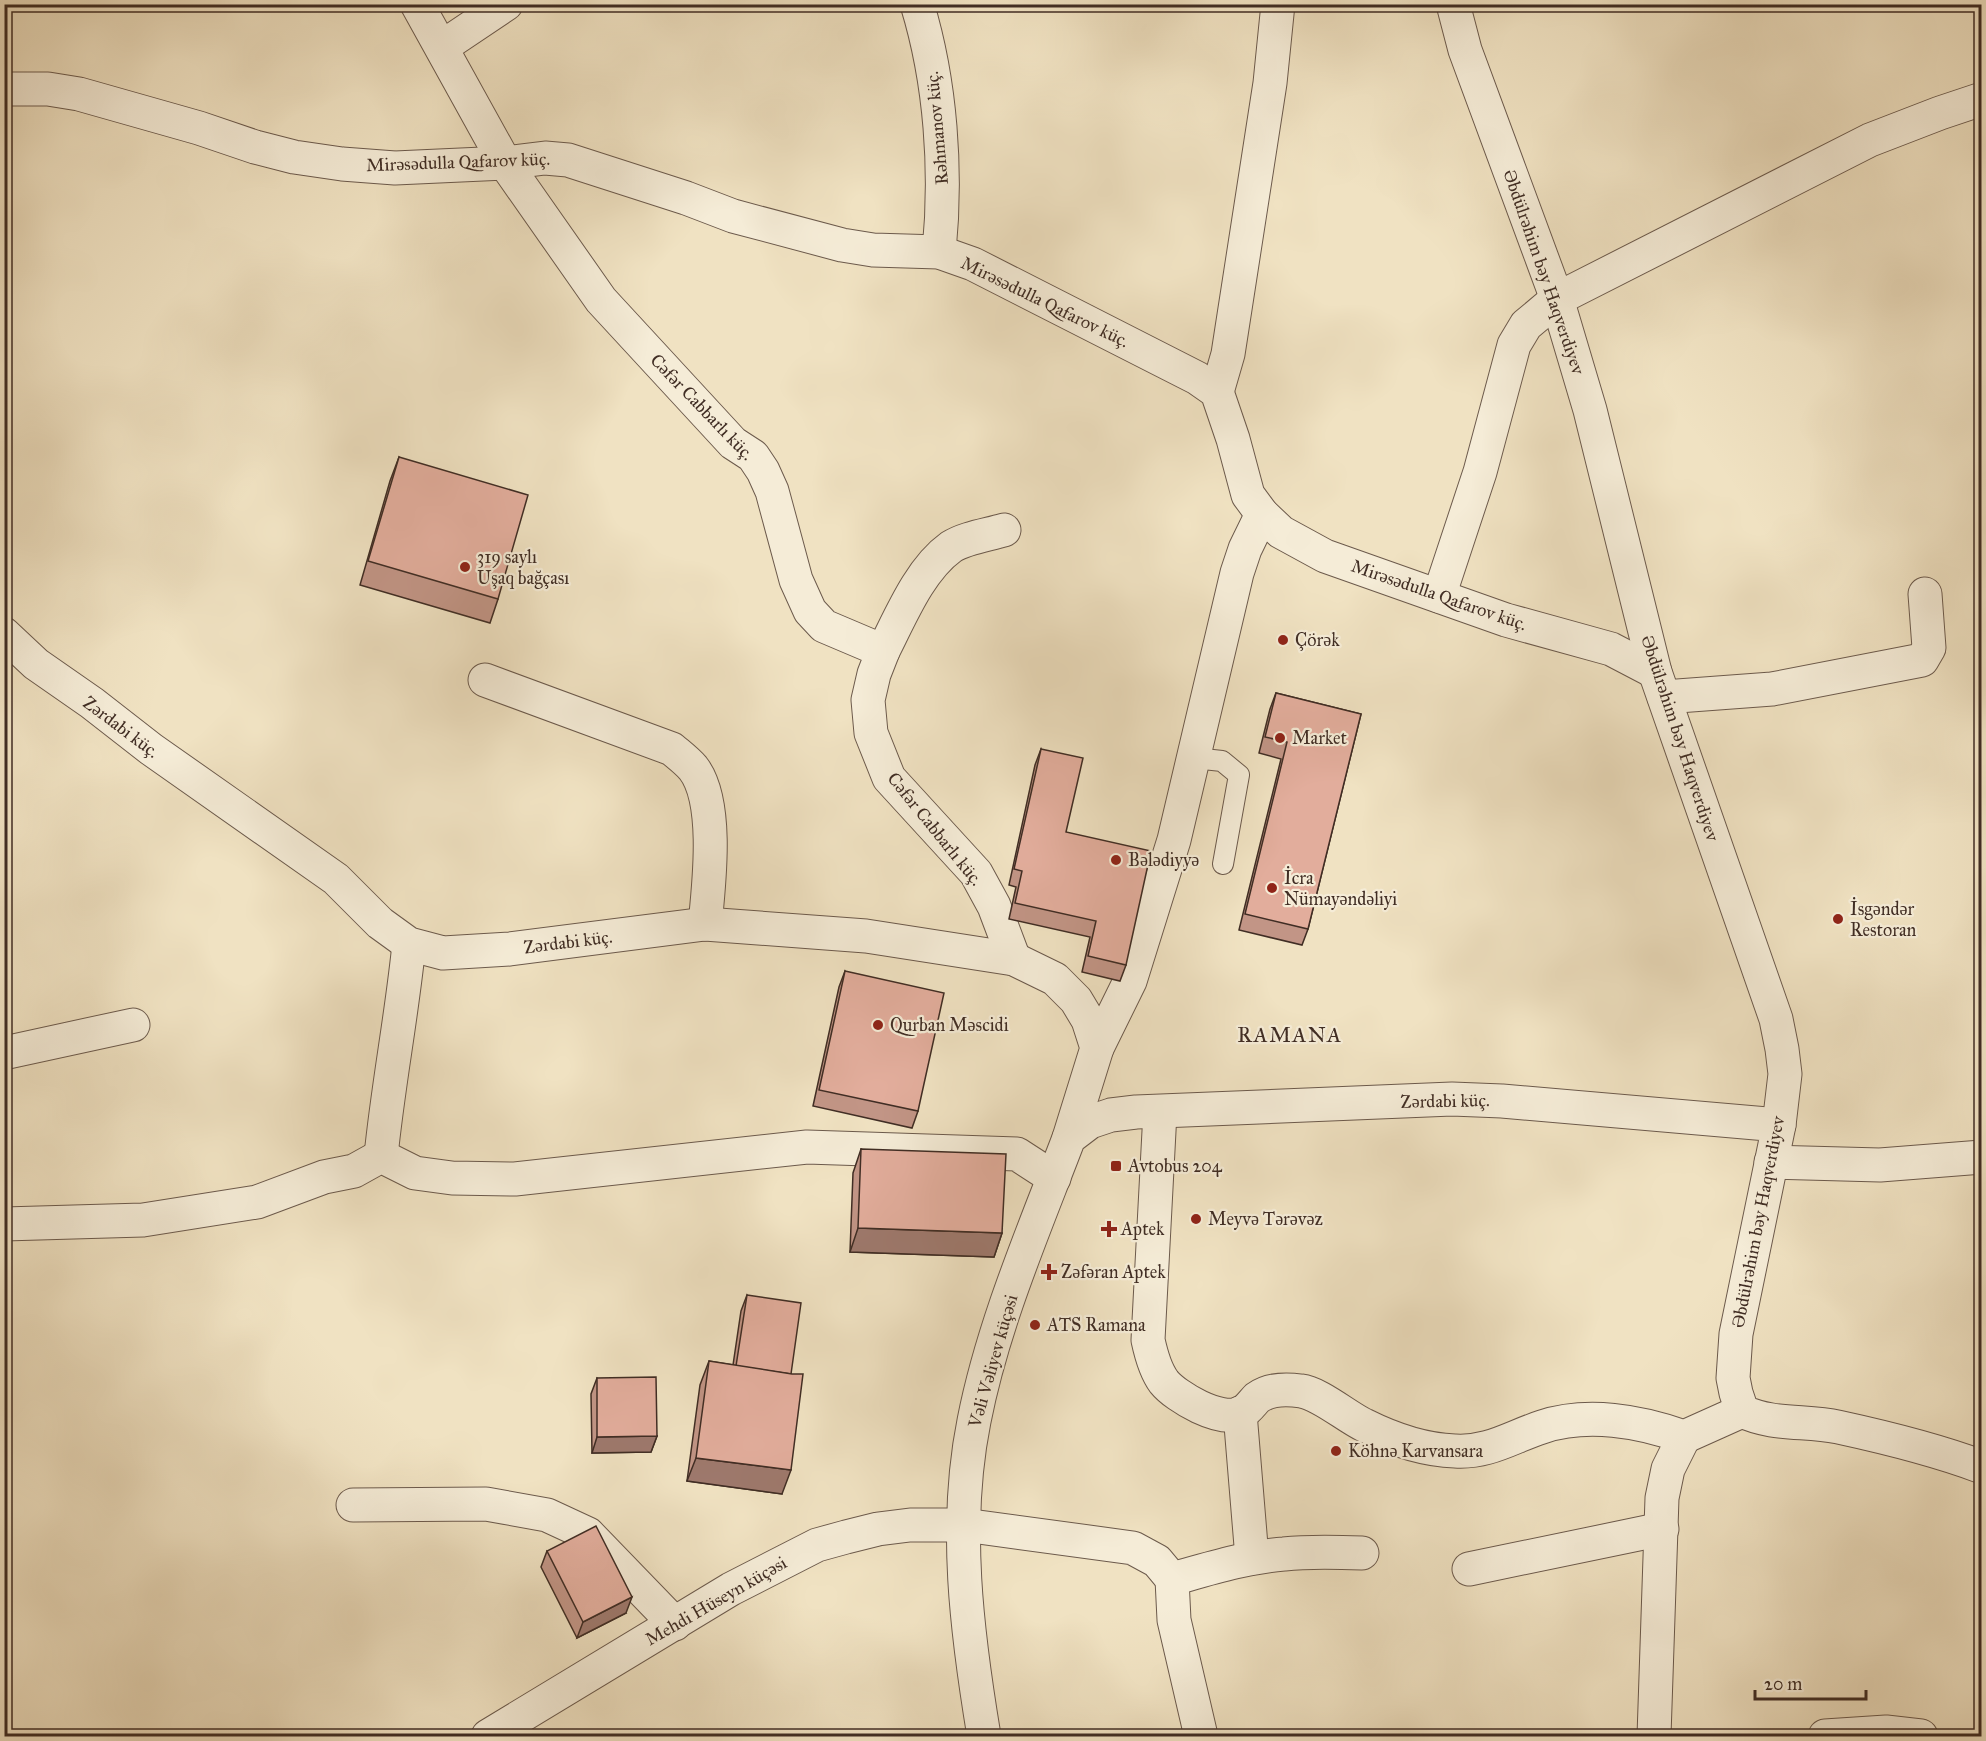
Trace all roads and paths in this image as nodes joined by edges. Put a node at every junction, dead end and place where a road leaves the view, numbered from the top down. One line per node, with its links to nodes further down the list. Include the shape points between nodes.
1 (417, 4): 6 (street, Cəfər Cabbarlı küç.)
2 (506, 4): 6 (street)
3 (917, 4): 10 (street, Rəhmanov küç., via 936,100 943,209)
4 (1278, 4): 12 (street, via 1270,83 1230,342)
5 (1453, 4): 11 (street, Əbdülrəhim bəy Haqverdiyev, via 1465,50)
6 (442, 46): 9 (street, Cəfər Cabbarlı küç.)
7 (4, 89): 9 (street, Mirəsədulla Qafarov küç., via 79,94 255,147 342,165 395,168)
8 (1982, 99): 11 (street, via 1870,140)
9 (505, 163): 10 (street, Mirəsədulla Qafarov küç., via 545,158 568,160 733,216 842,245); 18 (street, Cəfər Cabbarlı küç., via 600,300 733,443 753,456 772,491 796,580 810,610 824,626)
10 (939, 252): 12 (street, Mirəsədulla Qafarov küç., via 996,274)
11 (1557, 299): 16 (street, via 1526,325 1514,345 1480,472); 20 (street, Əbdülrəhim bəy Haqverdiyev, via 1590,410)
12 (1217, 392): 13 (street, Mirəsədulla Qafarov küç., via 1248,495)
13 (1262, 514): 16 (street, Mirəsədulla Qafarov küç., via 1281,532 1325,556); 21 (street, via 1237,573)
14 (1004, 530): 18 (street, via 951,547 928,570)
15 (1925, 594): 20 (street, via 1929,648 1922,660 1772,689)
16 (1439, 596): 20 (street, Mirəsədulla Qafarov küç., via 1506,620 1611,649)
17 (4, 634): 24 (street, Zərdabi küç., via 36,664 151,749 336,879 380,923)
18 (883, 651): 25 (street, Cəfər Cabbarlı küç., via 868,700 871,733 889,778 976,873 994,906)
19 (485, 680): 23 (street, via 672,749 694,769 704,792 711,849)
20 (1659, 684): 30 (street, Əbdülrəhim bəy Haqverdiyev, via 1776,1019 1785,1074)
21 (1194, 758): 22 (lane, via 1222,761 1239,775); 27 (street, via 1174,840 1130,981)
22 (1223, 864)
23 (705, 924): 24 (street, Zərdabi küç., via 510,950 443,953); 25 (street, Zərdabi küç., via 866,936)
24 (409, 944): 32 (street)
25 (1014, 959): 27 (street, Zərdabi küç., via 1055,979 1077,1000)
26 (133, 1025): 28 (street)
27 (1097, 1048): 31 (street)
28 (4, 1053)
29 (1160, 1112): 30 (street, Zərdabi küç., via 1452,1099); 31 (street, Zərdabi küç., via 1111,1115 1090,1122); 38 (street, via 1148,1340 1152,1359 1179,1397 1226,1415)
30 (1779, 1125): 34 (street, Əbdülrəhim bəy Haqverdiyev)
31 (1069, 1138): 35 (street, Vəli Vəliyev küçəsi)
32 (381, 1156): 35 (street, via 415,1173 515,1179 807,1147 1017,1154); 36 (street, via 354,1172 324,1177 257,1202 143,1220)
33 (1982, 1157): 34 (street, via 1880,1165)
34 (1771, 1162): 37 (street, Əbdülrəhim bəy Haqverdiyev, via 1736,1334 1733,1378)
35 (1054, 1178): 42 (street, Vəli Vəliyev küçəsi, via 986,1371 974,1422)
36 (4, 1224)
37 (1742, 1411): 39 (street); 40 (street, via 1757,1418 1837,1427)
38 (1240, 1413): 39 (street, via 1260,1396 1279,1390 1304,1391 1402,1442 1455,1452 1490,1449 1543,1427 1575,1421 1623,1421); 45 (street)
39 (1684, 1437): 43 (street, via 1668,1469 1662,1498)
40 (1982, 1467)
41 (353, 1505): 48 (street, via 486,1504 547,1515 588,1534)
42 (964, 1525): 47 (street, Mehdi Hüseyn küçəsi, via 1132,1548 1157,1561); 48 (street, Mehdi Hüseyn küçəsi, via 878,1529 817,1545 731,1589); 50 (street, Vəli Vəliyev küçəsi, via 966,1599)
43 (1662, 1529): 46 (street); 52 (street)
44 (1362, 1553): 45 (street)
45 (1252, 1558): 47 (street)
46 (1469, 1569)
47 (1172, 1579): 51 (street, via 1174,1620)
48 (675, 1624): 49 (street, Mehdi Hüseyn küçəsi)
49 (488, 1737)
50 (984, 1737)
51 (1201, 1737)
52 (1654, 1737)
53 (1825, 1737): 54 (street, via 1886,1732)
54 (1921, 1737)

